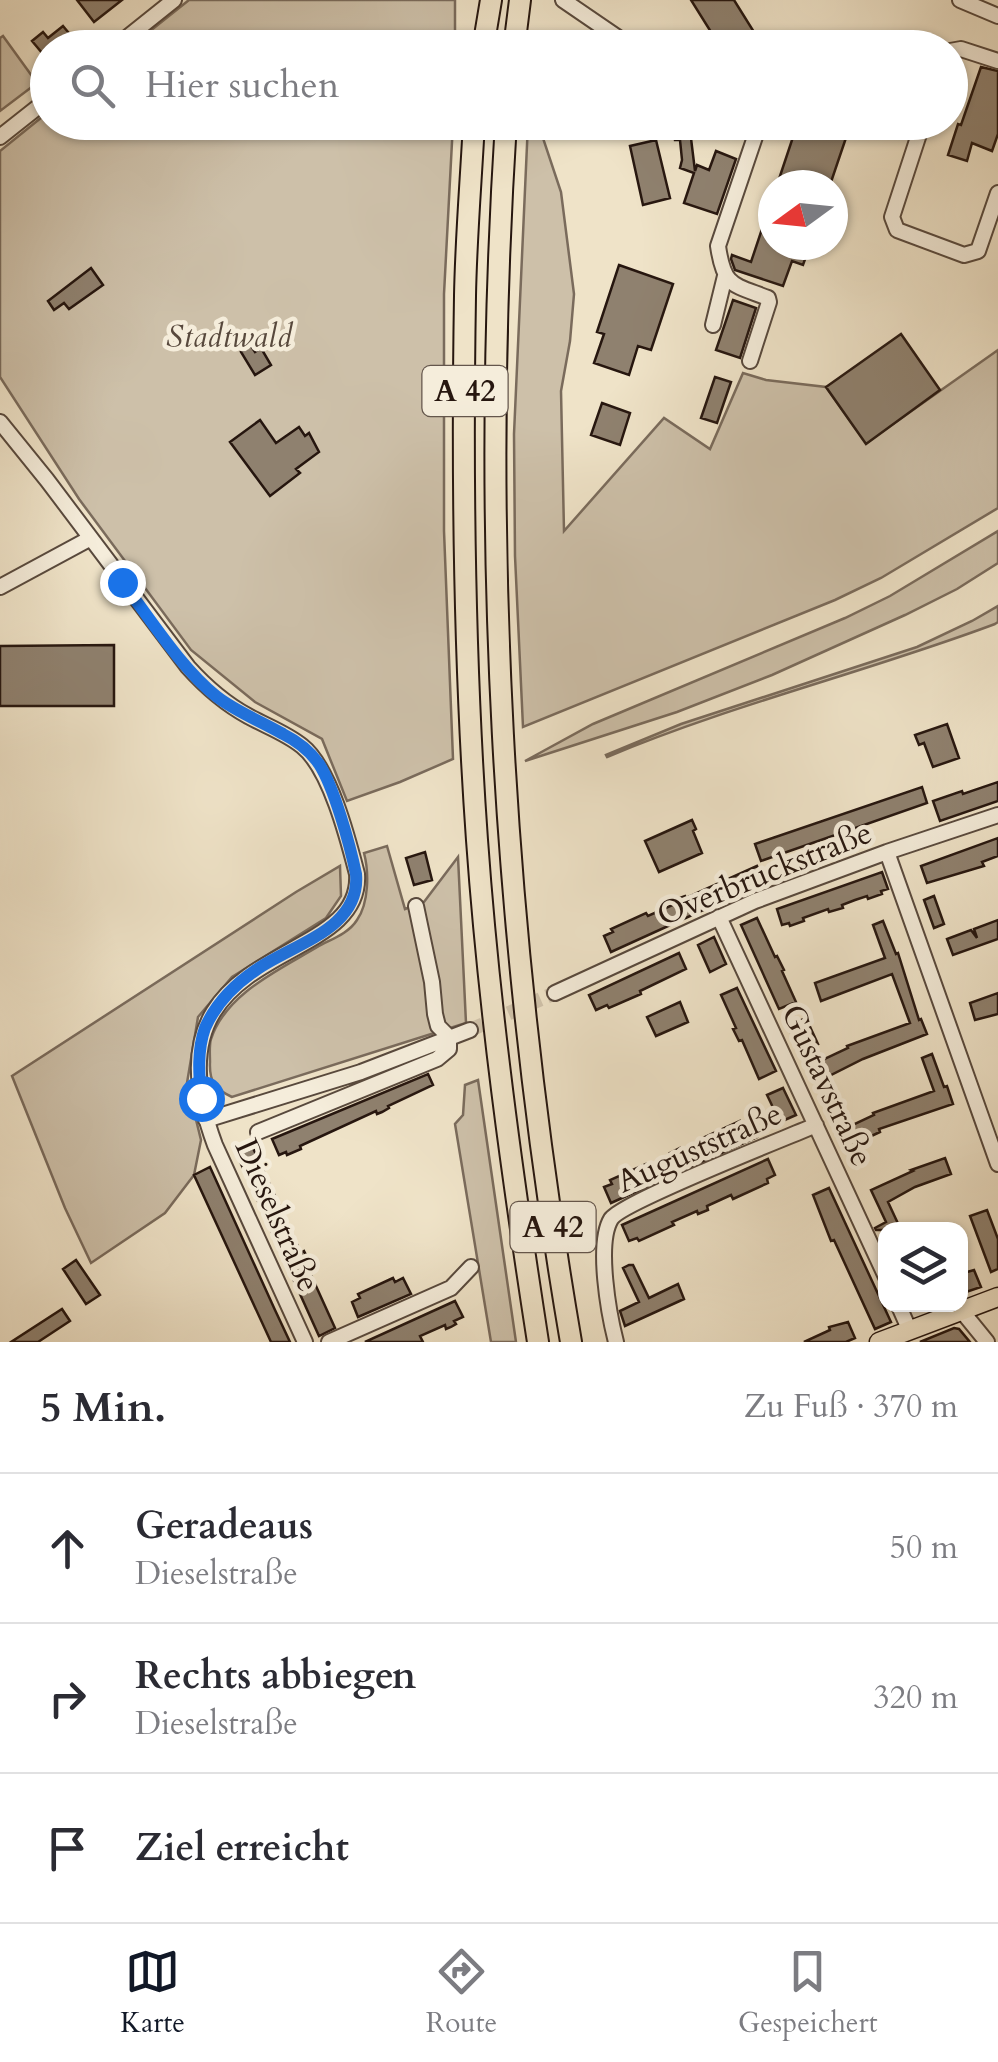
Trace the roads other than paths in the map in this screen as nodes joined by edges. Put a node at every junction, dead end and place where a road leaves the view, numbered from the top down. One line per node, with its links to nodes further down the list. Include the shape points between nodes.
1 (174, 0): 7 (street)
2 (491, 0): 8 (highway)
3 (520, 0): 9 (highway)
4 (563, 0): 10 (street)
5 (960, 0): 6 (street)
6 (998, 16)
7 (136, 30)
8 (486, 30)
9 (516, 30)
10 (607, 30)
11 (968, 51): 12 (street)
12 (998, 61)
13 (30, 114): 14 (street)
14 (0, 137)
15 (473, 140): 47 (highway, A 42, via 465,531 477,839 494,1029)
16 (505, 140): 48 (highway, A 42, via 497,282 500,651 526,1020)
17 (754, 140): 20 (street, via 718,246)
18 (917, 140): 19 (street, via 892,217 897,230 964,255 978,251)
19 (998, 193)
20 (725, 276): 21 (street); 22 (street, via 768,298)
21 (713, 326)
22 (750, 362)
23 (0, 422): 24 (street, Dieselstraße)
24 (90, 539): 25 (street); 33 (street, Dieselstraße, via 214,694 282,732 318,764 353,860 357,884 348,911 258,968 219,1003 200,1048)
25 (0, 587)
26 (998, 816): 27 (street, Overbruckstraße)
27 (888, 852): 29 (street, Overbruckstraße); 36 (street)
28 (416, 906): 32 (street, via 434,1014)
29 (720, 917): 30 (street, Overbruckstraße); 34 (street, Gustavstraße)
30 (556, 993)
31 (470, 1030): 32 (street)
32 (449, 1037): 33 (street); 35 (street, via 450,1049 437,1059)
33 (206, 1120): 45 (street, Dieselstraße)
34 (816, 1125): 37 (street, Gustavstraße); 49 (street, Auguststraße, via 612,1217 604,1260)
35 (258, 1132)
36 (998, 1164)
37 (878, 1261)
38 (471, 1267): 46 (street, via 451,1288)
39 (998, 1297): 40 (main road)
40 (968, 1308)
41 (902, 1312): 44 (street)
42 (956, 1312): 44 (main road)
43 (963, 1312): 51 (street)
44 (909, 1329): 50 (main road)
45 (305, 1342)
46 (330, 1342)
47 (538, 1342)
48 (571, 1342)
49 (616, 1342)
50 (879, 1342)
51 (987, 1342)

